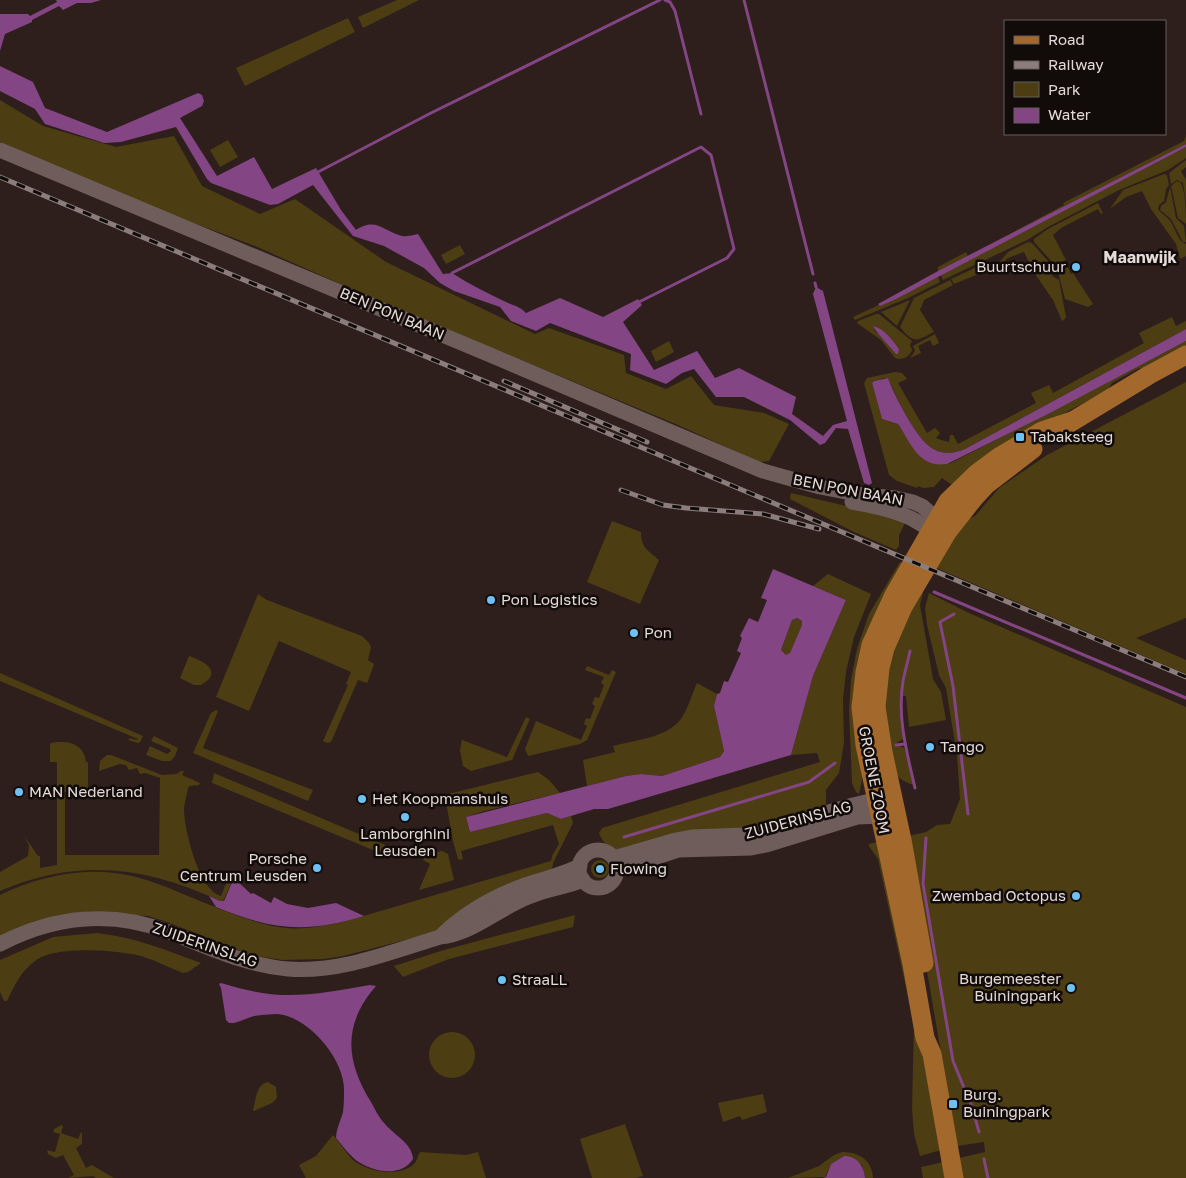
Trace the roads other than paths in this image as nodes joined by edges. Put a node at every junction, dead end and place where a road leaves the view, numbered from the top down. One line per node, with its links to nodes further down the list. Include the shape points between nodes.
1 (0, 150): 3 (street, BEN PON BAAN, via 763,471 856,494 912,502 922,506)
2 (1186, 355): 3 (main road, GROENE ZOOM, via 1072,421 986,485)
3 (939, 527): 4 (main road, GROENE ZOOM, via 888,641 880,668 876,707)
4 (887, 806): 5 (street, ZUIDERINSLAG, via 766,845 678,850); 8 (main road, GROENE ZOOM, via 925,1038 932,1054)
5 (616, 864): 6 (street, via 605,851 594,850 585,855); 6 (street, via 614,879 604,887 593,887)
6 (581, 873): 7 (street, ZUIDERINSLAG, via 561,875 519,888 486,903 440,936 341,966 271,967 238,960 148,925 106,918 58,922)
7 (0, 944)
8 (954, 1178)

